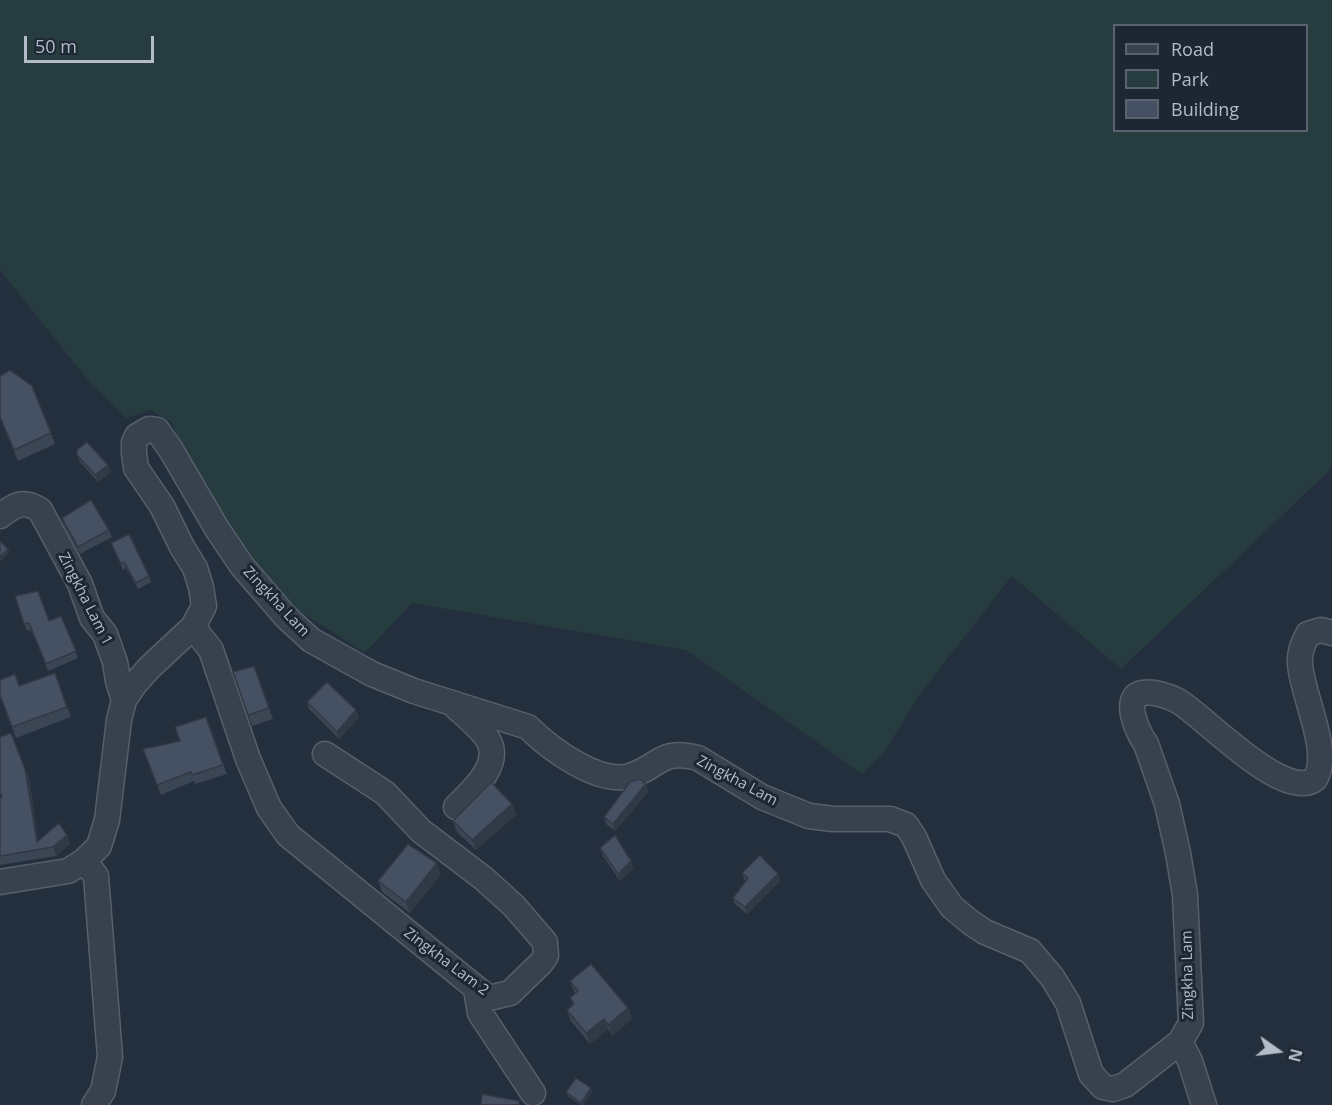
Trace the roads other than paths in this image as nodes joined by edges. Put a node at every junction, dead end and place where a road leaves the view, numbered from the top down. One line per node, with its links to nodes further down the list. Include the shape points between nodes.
1 (3, 505): 4 (street, Zingkha Lam 1, via 31,504 40,510 80,584 92,618 105,634)
2 (193, 627): 4 (street, Zingkha Lam, via 149,668); 5 (street, Zingkha Lam, via 204,606 195,568 162,506 136,468 134,442 149,429 157,430 171,450 236,557 286,617 311,640 372,674); 10 (street, Zingkha Lam 2, via 211,650 248,759 269,808 288,835)
3 (1332, 633): 11 (street, Zingkha Lam, via 1321,630 1308,634 1300,656 1308,693 1324,729 1327,751 1323,768 1309,782 1289,780 1268,770 1236,749 1178,700 1144,693 1135,699 1132,710 1136,726 1167,804 1185,895 1191,1023)
4 (124, 700): 8 (street, Zingkha Lam, via 107,820 99,846)
5 (450, 702): 7 (street, via 489,740 492,756 479,783); 13 (street, Zingkha Lam, via 528,728 575,762 613,778 635,774 670,756 689,756 762,797 808,816 890,819 906,825 933,880 952,907 985,932 1030,951 1052,977 1068,1003 1091,1074)
6 (325, 754): 10 (street, Zingkha Lam 2, via 385,793 422,831 514,906 545,942 542,963 510,993 493,997)
7 (456, 807)
8 (84, 861): 9 (street, Zingkha Lam, via 68,871); 14 (street, via 96,876 110,1057 103,1091)
9 (0, 882)
10 (476, 989): 12 (street, via 480,1013)
11 (1180, 1042): 13 (street, Zingkha Lam, via 1125,1085); 15 (street)
12 (533, 1093)
13 (1103, 1096)
14 (94, 1105)
15 (1204, 1105)

